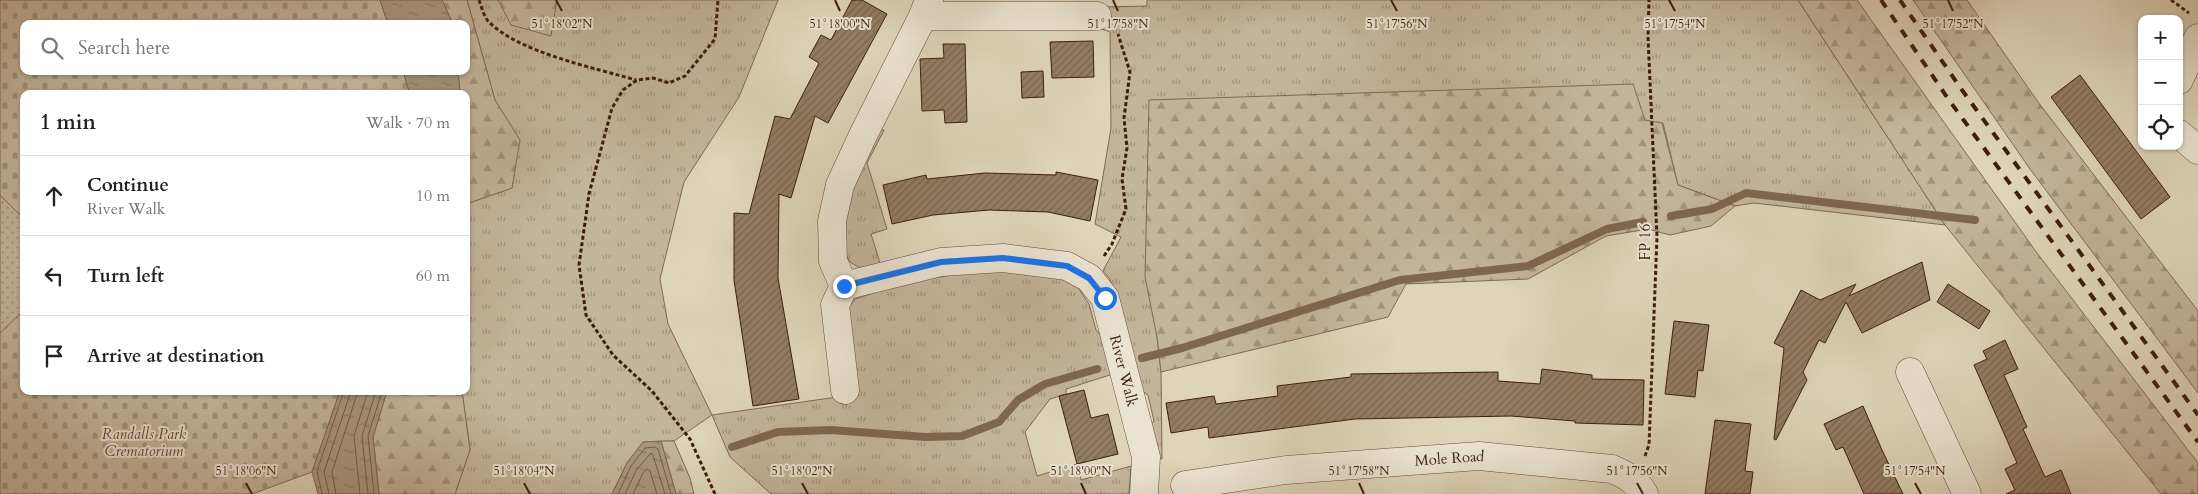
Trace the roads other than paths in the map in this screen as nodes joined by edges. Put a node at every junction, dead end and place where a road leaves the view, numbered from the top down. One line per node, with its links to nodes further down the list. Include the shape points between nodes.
1 (926, 8): 2 (street); 7 (street, via 840,185 832,221 832,261)
2 (1097, 16)
3 (2195, 26): 4 (street)
4 (2183, 66)
5 (2183, 137): 6 (street)
6 (2198, 150)
7 (844, 286): 9 (street, via 835,305); 12 (street, River Walk, via 941,262 1003,258 1078,272 1105,298 1146,457)
8 (1910, 372): 13 (street)
9 (845, 390)
10 (1185, 485): 11 (street, Mole Road, via 1286,470 1479,456 1612,469 1625,474)
11 (1640, 488)
12 (1144, 494)
13 (1967, 494)

